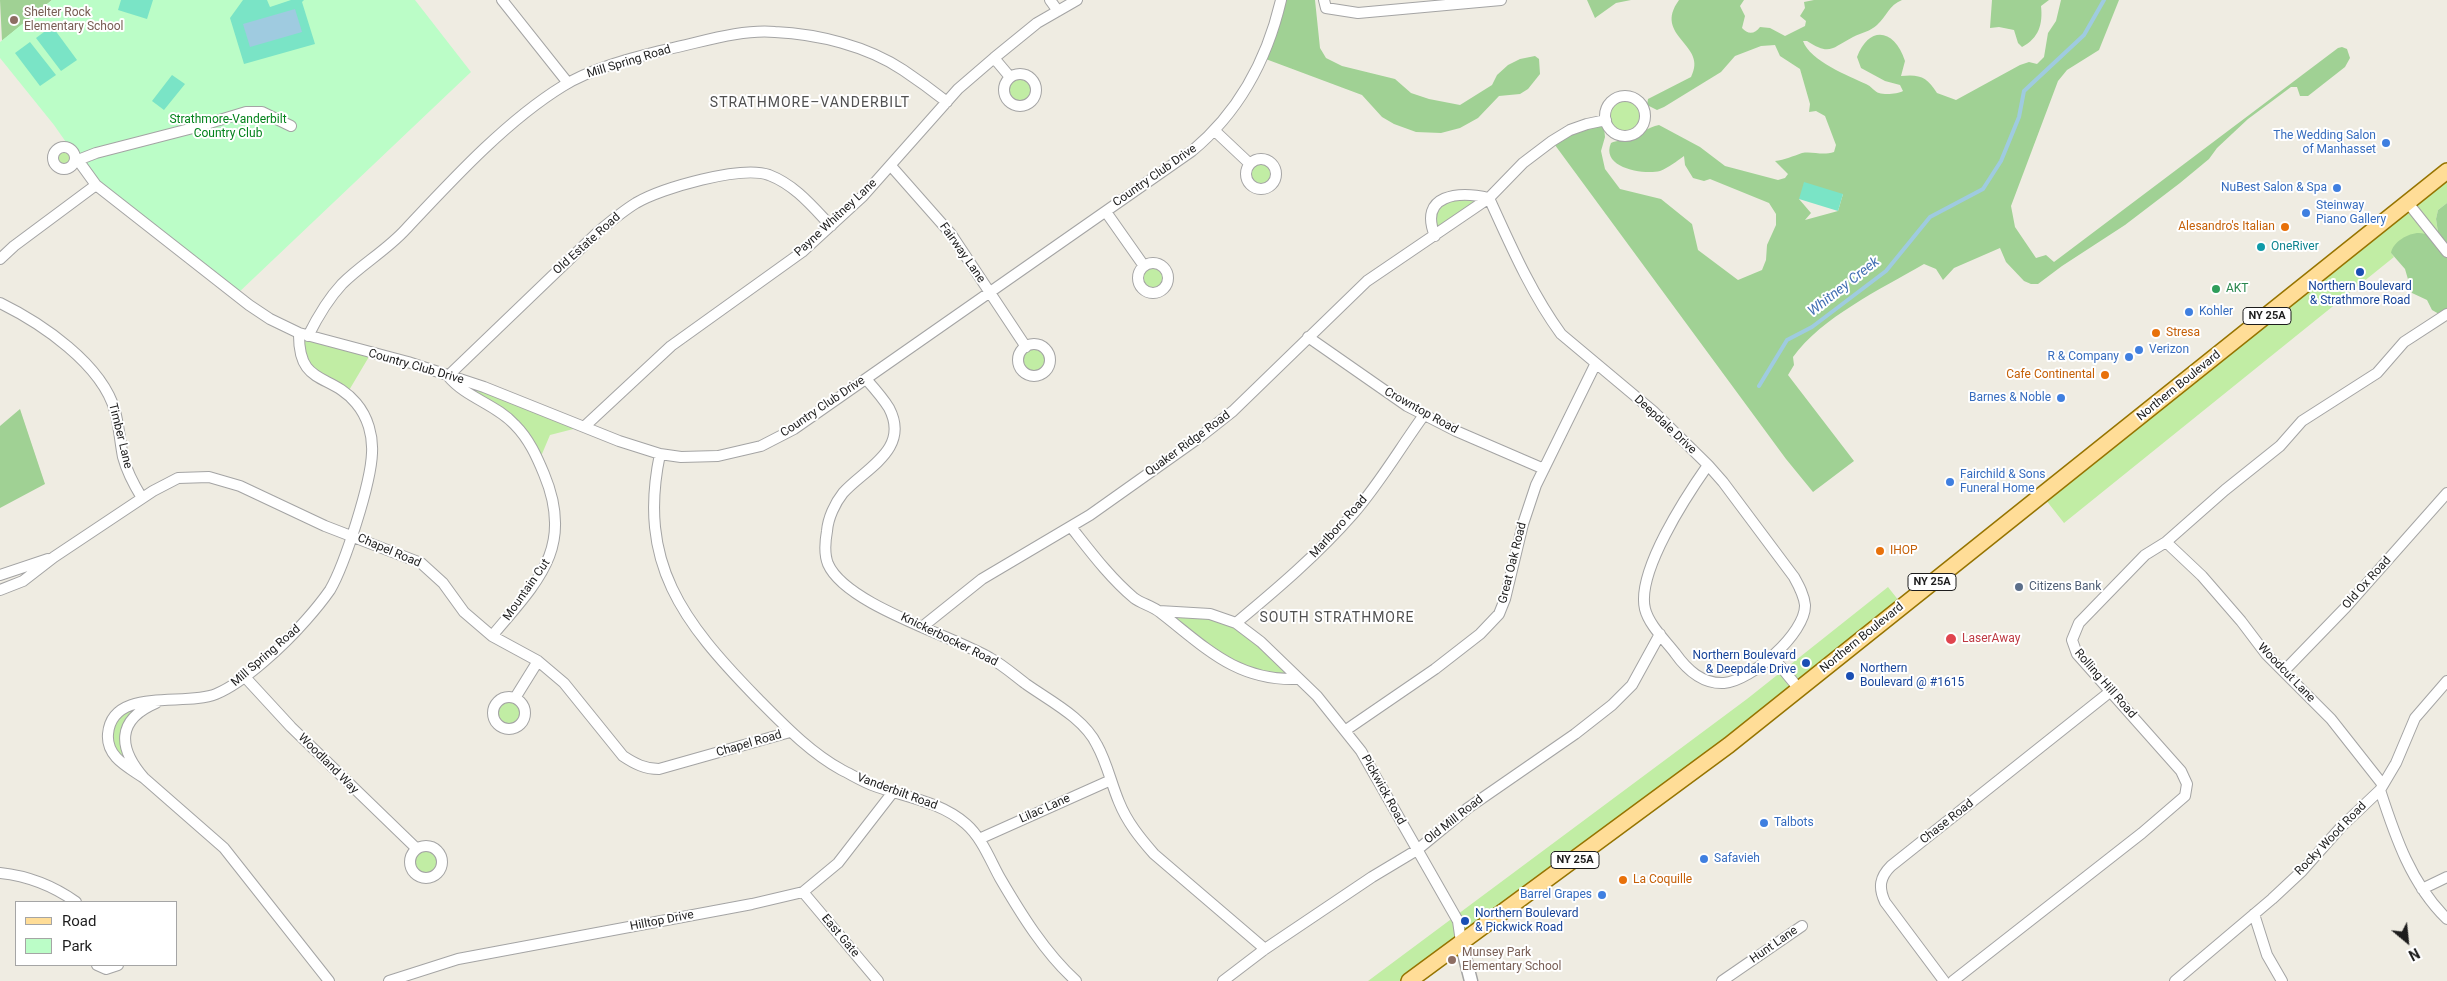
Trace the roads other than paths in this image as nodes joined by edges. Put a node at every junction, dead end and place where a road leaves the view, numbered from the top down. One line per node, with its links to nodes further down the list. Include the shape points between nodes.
1 (502, 0): 10 (street)
2 (1050, 0): 7 (street)
3 (1077, 0): 7 (street, Payne Whitney Lane)
4 (1281, 0): 14 (street, Country Club Drive, via 1269,42 1250,84)
5 (1324, 0): 6 (street, via 1326,8 1358,13)
6 (1501, 0)
7 (1058, 11): 8 (street, Payne Whitney Lane, via 1037,22)
8 (994, 58): 9 (street); 11 (street, Payne Whitney Lane)
9 (1010, 78)
10 (568, 84): 11 (street, Mill Spring Road, via 602,68 647,54 731,35 774,31 869,52 902,69); 30 (street, Mill Spring Road, via 519,118 452,180 393,243 344,283)
11 (947, 102): 16 (street, Payne Whitney Lane)
12 (1606, 120): 19 (street, Quaker Ridge Road, via 1561,134 1523,163)
13 (291, 126): 18 (street, Country Club Drive, via 262,112 246,112 77,158)
14 (1215, 131): 15 (street); 21 (street, Country Club Drive)
15 (1250, 164)
16 (891, 166): 22 (street, Payne Whitney Lane); 27 (street, Fairway Lane, via 951,234)
17 (2447, 171): 20 (main road, Northern Boulevard / NY 25A)
18 (96, 185): 25 (street); 30 (street, Country Club Drive, via 249,305 270,319)
19 (1489, 198): 23 (street, Quaker Ridge Road); 23 (street, via 1461,194 1441,200 1430,215 1430,226); 33 (street, Deepdale Drive, via 1513,251 1552,321)
20 (2408, 202): 24 (street); 60 (main road, Northern Boulevard / NY 25A)
21 (1106, 212): 26 (street); 27 (street, Country Club Drive)
22 (831, 226): 34 (street, Old Estate Road, via 793,188 756,172 709,179 647,198 625,210 599,231); 37 (street, Payne Whitney Lane, via 780,270 671,346)
23 (1435, 236): 31 (street, Quaker Ridge Road, via 1367,281)
24 (2447, 252)
25 (0, 259)
26 (1144, 266)
27 (989, 293): 32 (street, Fairway Lane); 35 (street, Country Club Drive)
28 (0, 303): 42 (street, Timber Lane, via 48,329 76,354 103,386 114,409 123,458)
29 (2447, 314): 45 (street, Rolling Hill Road, via 2404,342 2377,373 2302,421 2280,446)
30 (304, 334): 34 (street, Country Club Drive); 44 (street, Mill Spring Road, via 298,348 304,364 312,374 356,403 370,429 370,471)
31 (1308, 337): 36 (street, Crowntop Road, via 1388,394); 43 (street, Quaker Ridge Road, via 1233,411)
32 (1026, 347)
33 (1595, 365): 39 (street, Deepdale Drive, via 1652,411); 40 (street, Great Oak Road)
34 (448, 376): 37 (street, Country Club Drive); 53 (street, Mountain Cut, via 463,391 502,413 530,443 555,506 556,532 548,562 521,602)
35 (866, 379): 38 (street, Country Club Drive, via 794,429 761,446 718,456); 51 (street, Knickerbocker Road, via 890,410 892,438 882,459 844,493 835,506 825,540 828,563 837,578 868,600)
36 (1424, 415): 40 (street, Crowntop Road); 50 (street, Marlboro Road, via 1353,514 1314,554)
37 (585, 426): 38 (street, Country Club Drive)
38 (660, 454): 65 (street, Vanderbilt Road, via 652,509 654,534 672,591 705,642)
39 (1708, 465): 52 (street, via 1680,504 1651,568 1645,605 1648,617); 54 (street, Deepdale Drive, via 1757,526 1794,577 1802,594 1805,606 1801,623)
40 (1544, 469): 64 (street, Great Oak Road, via 1523,524 1505,599 1495,620 1435,669)
41 (2447, 492): 56 (street, Old Ox Road, via 2346,607)
42 (142, 498): 44 (street, Chapel Road, via 178,478 209,477 240,486); 46 (street, Chapel Road)
43 (1070, 527): 49 (street, Pickwick Road, via 1130,594); 51 (street, Quaker Ridge Road, via 982,578)
44 (351, 535): 53 (street, Chapel Road, via 421,563 443,583 464,612); 57 (street, Mill Spring Road, via 329,591 288,639)
45 (2166, 542): 56 (street, Woodcut Lane, via 2202,576 2266,654); 61 (street, Rolling Hill Road, via 2145,555 2074,632 2073,645 2077,654)
46 (54, 557): 47 (street, Chapel Road); 48 (street, Chapel Road, via 23,581)
47 (0, 575)
48 (0, 590)
49 (1159, 611): 50 (street, Pickwick Road, via 1210,614); 58 (street, Pickwick Road, via 1212,654 1235,667 1278,680)
50 (1236, 623): 58 (street, Pickwick Road, via 1262,642)
51 (922, 627): 67 (street, Knickerbocker Road, via 990,658 1080,722 1097,745)
52 (1660, 634): 54 (street, Deepdale Drive, via 1686,668 1712,682 1738,680); 72 (street, Old Mill Road, via 1622,697 1575,734 1468,808)
53 (492, 636): 55 (street, Chapel Road)
54 (1772, 656): 60 (street)
55 (538, 661): 62 (street); 65 (street, Chapel Road, via 564,683 623,756 647,769 692,761)
56 (2284, 671): 68 (street, Woodcut Lane, via 2331,719)
57 (244, 676): 63 (street, Mill Spring Road, via 214,695); 71 (street, Woodland Way, via 291,727)
58 (1297, 679): 64 (street, Pickwick Road, via 1317,696)
59 (2447, 681): 68 (street, Rocky Wood Road, via 2415,718 2396,763)
60 (1799, 689): 81 (main road, Northern Boulevard / NY 25A, via 1688,776)
61 (2111, 691): 93 (street, Chase Road, via 1891,866 1882,877 1880,888 1885,902); 94 (street, Rolling Hill Road, via 2181,771 2186,784 2185,796)
62 (515, 698)
63 (162, 701): 66 (street, Mill Spring Road, via 141,712 125,733 126,750); 66 (street, Mill Spring Road, via 127,706 117,713 108,733 108,742 116,757)
64 (1346, 730): 72 (street, Pickwick Road)
65 (790, 732): 69 (street, Vanderbilt Road, via 840,769)
66 (144, 778): 86 (street, Mill Spring Road, via 224,848)
67 (1111, 780): 70 (street, Lilac Lane); 82 (street, Knickerbocker Road, via 1126,816 1154,854)
68 (2381, 787): 75 (street, Woodcut Lane, via 2397,842); 78 (street, Rocky Wood Road, via 2302,871)
69 (893, 792): 70 (street, Vanderbilt Road, via 941,808 968,826); 76 (street, Hilltop Drive, via 838,863)
70 (978, 839): 89 (street, Vanderbilt Road, via 1000,879 1051,956)
71 (416, 848)
72 (1417, 850): 81 (street, Pickwick Road, via 1458,921); 82 (street, Old Mill Road)
73 (0, 873): 77 (street, via 42,882)
74 (2447, 877): 75 (street)
75 (2422, 889): 79 (street, Woodcut Lane)
76 (803, 892): 87 (street, Hilltop Drive, via 458,960); 88 (street, East Gate)
77 (74, 901)
78 (2254, 914): 95 (street, Rocky Wood Road); 96 (street, via 2266,955)
79 (2447, 919)
80 (1802, 926): 85 (street, Hunt Lane)
81 (1462, 942): 91 (main road, Northern Boulevard / NY 25A); 92 (street)
82 (1265, 949): 90 (street, Old Mill Road)
83 (99, 966): 84 (street, via 106,969)
84 (115, 966)
85 (1729, 979)
86 (329, 981)
87 (389, 981)
88 (878, 981)
89 (1076, 981)
90 (1223, 981)
91 (1409, 981)
92 (1471, 981)
93 (1944, 981)
94 (1953, 981)
95 (2174, 981)
96 (2282, 981)

